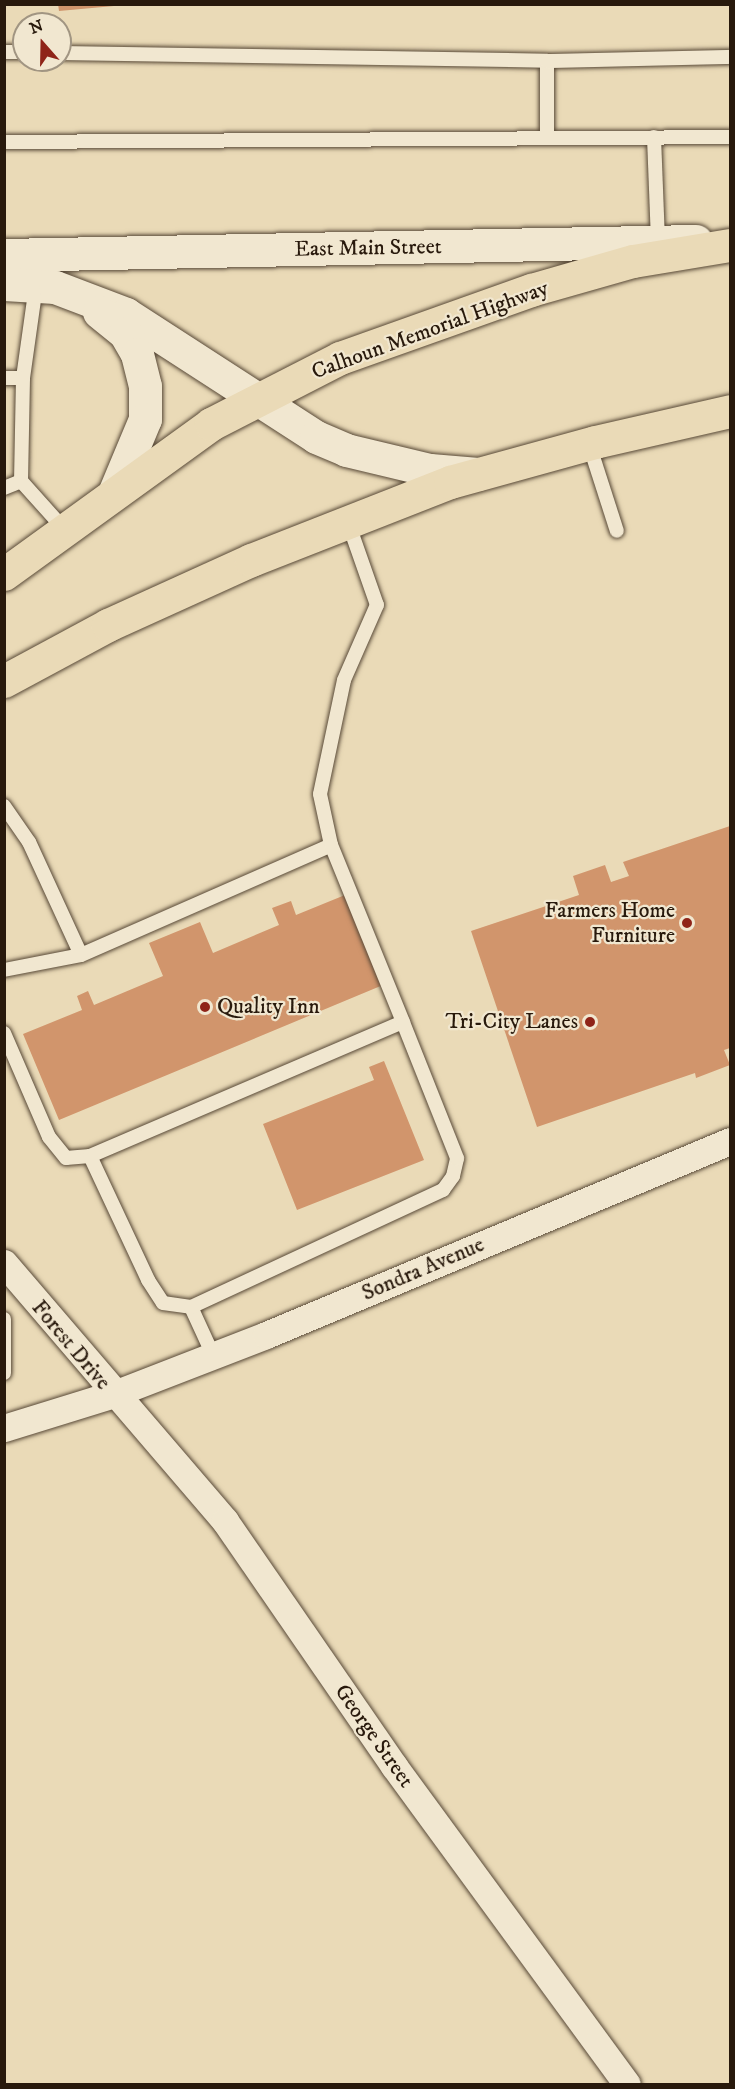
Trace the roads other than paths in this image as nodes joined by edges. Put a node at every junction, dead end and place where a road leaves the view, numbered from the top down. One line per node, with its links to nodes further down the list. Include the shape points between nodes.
1 (72, 53): 3 (lane)
2 (730, 57): 3 (lane)
3 (547, 60): 6 (lane)
4 (654, 137): 5 (lane); 6 (lane); 8 (lane)
5 (730, 137)
6 (547, 138): 7 (lane)
7 (4, 142)
8 (658, 241): 9 (main road, East Main Street); 11 (main road, East Main Street)
9 (730, 243): 15 (highway, Calhoun Memorial Highway, via 633,261 531,290 340,358)
10 (4, 255): 11 (main road, East Main Street)
11 (26, 275): 12 (main road, East Main Street); 14 (lane)
12 (74, 292): 15 (main road, East Main Street, via 126,314); 21 (main road, via 125,333 137,354 145,386 145,419)
13 (4, 378): 14 (lane)
14 (23, 378): 19 (lane)
15 (259, 400): 18 (main road, East Main Street, via 316,437 346,450 430,470); 21 (highway, Calhoun Memorial Highway, via 211,424)
16 (729, 416): 17 (highway)
17 (589, 444): 18 (highway); 24 (lane)
18 (478, 474): 22 (highway)
19 (21, 481): 20 (lane); 23 (lane)
20 (4, 489)
21 (114, 493): 23 (highway, Calhoun Memorial Highway)
22 (348, 522): 26 (highway, via 251,560 108,625); 28 (lane, via 377,605 344,680 320,794)
23 (64, 530): 25 (highway, Calhoun Memorial Highway)
24 (616, 531)
25 (4, 574)
26 (4, 681)
27 (4, 806): 29 (lane, via 29,842)
28 (331, 844): 29 (lane); 31 (lane)
29 (81, 956): 30 (lane)
30 (4, 970)
31 (403, 1022): 34 (lane); 36 (lane, via 457,1158 453,1176 443,1190)
32 (4, 1033): 34 (lane, via 49,1137 66,1158)
33 (730, 1141): 38 (street, Sondra Avenue)
34 (90, 1156): 36 (lane, via 148,1280 163,1303)
35 (4, 1263): 40 (street, Forest Drive)
36 (191, 1307): 38 (lane)
37 (4, 1319): 39 (lane)
38 (213, 1355): 40 (street, Sondra Avenue)
39 (4, 1373)
40 (114, 1394): 41 (street, Forest Drive); 42 (street, George Street, via 225,1521 394,1766)
41 (4, 1428)
42 (627, 2085)

